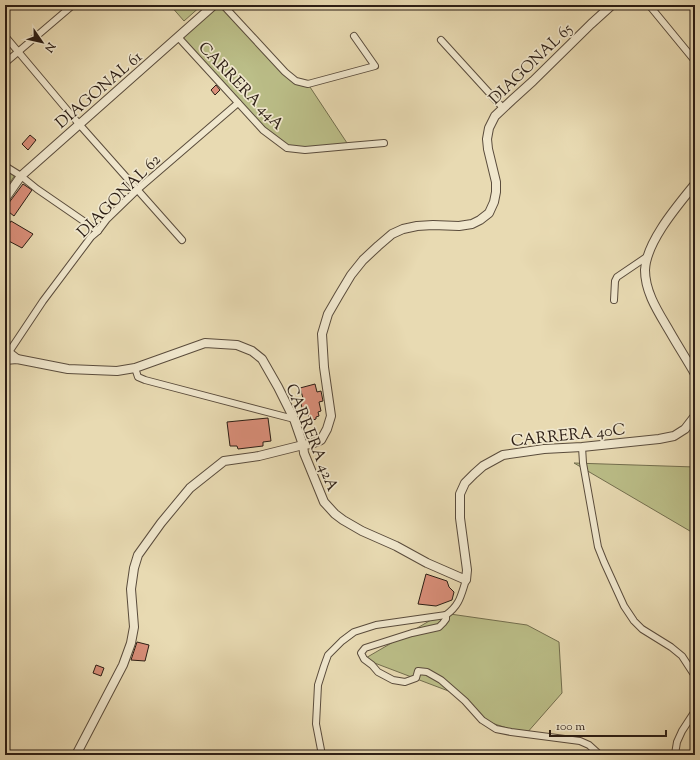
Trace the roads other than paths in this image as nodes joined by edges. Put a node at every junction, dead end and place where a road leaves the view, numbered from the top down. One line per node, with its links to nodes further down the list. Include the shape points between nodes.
1 (73, 5): 10 (street)
2 (214, 5): 8 (street, DIAGONAL 61)
3 (223, 5): 7 (street, via 285,72 296,81 308,84 375,66)
4 (612, 5): 14 (street, DIAGONAL 65)
5 (649, 5): 11 (street)
6 (5, 36): 10 (street)
7 (354, 36)
8 (178, 37): 13 (street, CARRERA 44A); 15 (street, DIAGONAL 61)
9 (441, 40): 14 (street)
10 (18, 52): 12 (street); 15 (street)
11 (695, 61)
12 (5, 63)
13 (238, 103): 16 (street, CARRERA 44A, via 263,130 287,148 304,150); 20 (street, DIAGONAL 62)
14 (503, 108): 31 (street, DIAGONAL 65, via 495,116 487,140 496,182 494,202 489,212 472,224 417,226 392,234 363,260 338,295 328,314 322,334 331,416 321,440)
15 (79, 124): 18 (street, DIAGONAL 61); 20 (street)
16 (384, 143)
17 (5, 166): 18 (street)
18 (21, 176): 21 (street, DIAGONAL 61); 22 (street)
19 (695, 184): 24 (street, via 657,236)
20 (137, 190): 22 (street, DIAGONAL 62); 23 (street)
21 (5, 199)
22 (98, 231): 26 (street, DIAGONAL 62, via 90,237)
23 (182, 240)
24 (648, 256): 25 (street, via 618,277 615,281); 28 (street, via 645,270 652,300)
25 (614, 300)
26 (6, 355): 27 (street, CARRERA 42A, via 68,369 117,371)
27 (134, 368): 30 (street, via 138,377 145,380); 30 (street, CARRERA 42A, via 205,343 237,345 252,351 262,359)
28 (695, 374)
29 (695, 416): 32 (street, CARRERA 40C, via 685,429 674,436)
30 (294, 420): 31 (street, CARRERA 42A)
31 (303, 445): 33 (street, CARRERA 42A, via 324,502 343,520); 37 (street, DIAGONAL 65, via 259,456 224,461 190,488 161,523 138,555 134,568 131,589 134,627 123,665)
32 (582, 447): 33 (street, CARRERA 40C, via 503,455 483,466 465,483 460,494 460,518); 35 (street, via 598,547 624,606 642,629 682,656)
33 (466, 580): 34 (street, CARRERA 40C, via 454,610)
34 (446, 615): 38 (street, via 376,625 354,632 328,655 318,685 316,724); 39 (street, CARRERA 40C, via 444,623 439,627 365,648 361,653 364,660 393,680 405,682 416,678 418,671 427,672 441,680 482,720 496,729 580,741)
35 (695, 676)
36 (695, 711): 40 (street, via 679,737)
37 (76, 755)
38 (322, 755)
39 (600, 755)
40 (675, 755)

